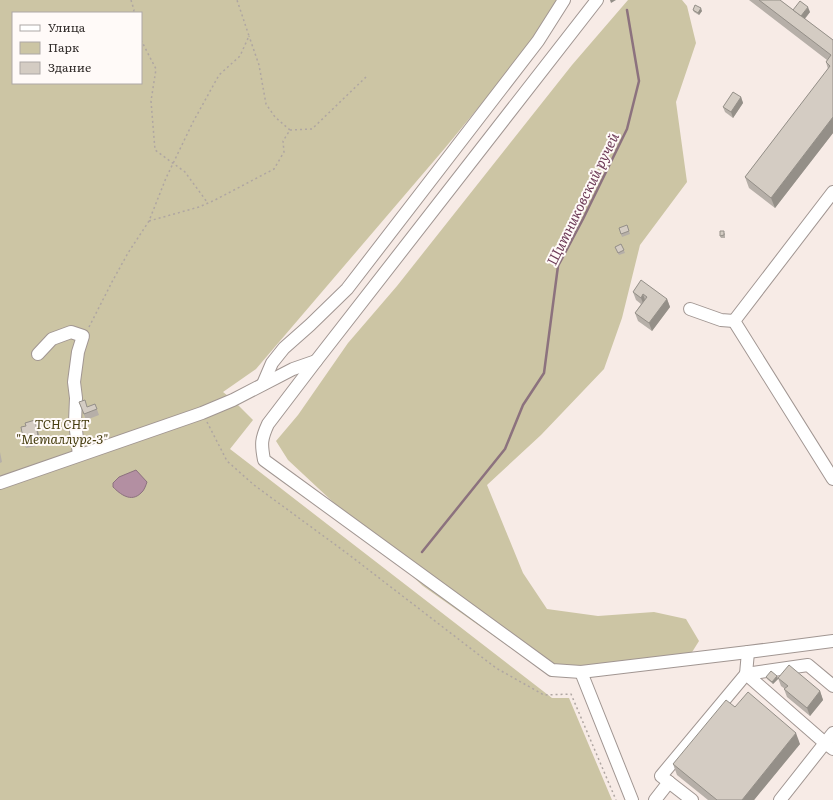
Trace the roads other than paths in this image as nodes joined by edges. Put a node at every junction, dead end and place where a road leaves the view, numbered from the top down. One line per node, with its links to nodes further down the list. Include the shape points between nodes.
1 (564, 0): 8 (street, via 538,41 347,289 284,348 272,363)
2 (597, 0): 7 (street)
3 (833, 192): 5 (street)
4 (690, 309): 5 (street, via 721,320)
5 (734, 321): 10 (street)
6 (38, 354): 9 (street, via 52,338 71,332 83,336 74,382)
7 (316, 361): 8 (street); 14 (street, via 268,424 262,441 264,460 552,670)
8 (263, 384): 9 (street, via 202,413)
9 (79, 455): 11 (street)
10 (833, 479)
11 (0, 483)
12 (833, 641): 13 (street)
13 (748, 652): 14 (street); 15 (street)
14 (581, 672): 20 (street)
15 (746, 674): 16 (street, via 808,665); 18 (street); 19 (street, via 661,776)
16 (833, 686)
17 (833, 733): 18 (street)
18 (829, 746): 23 (street)
19 (669, 782): 21 (street); 22 (street)
20 (632, 800)
21 (654, 800)
22 (692, 800)
23 (780, 800)

